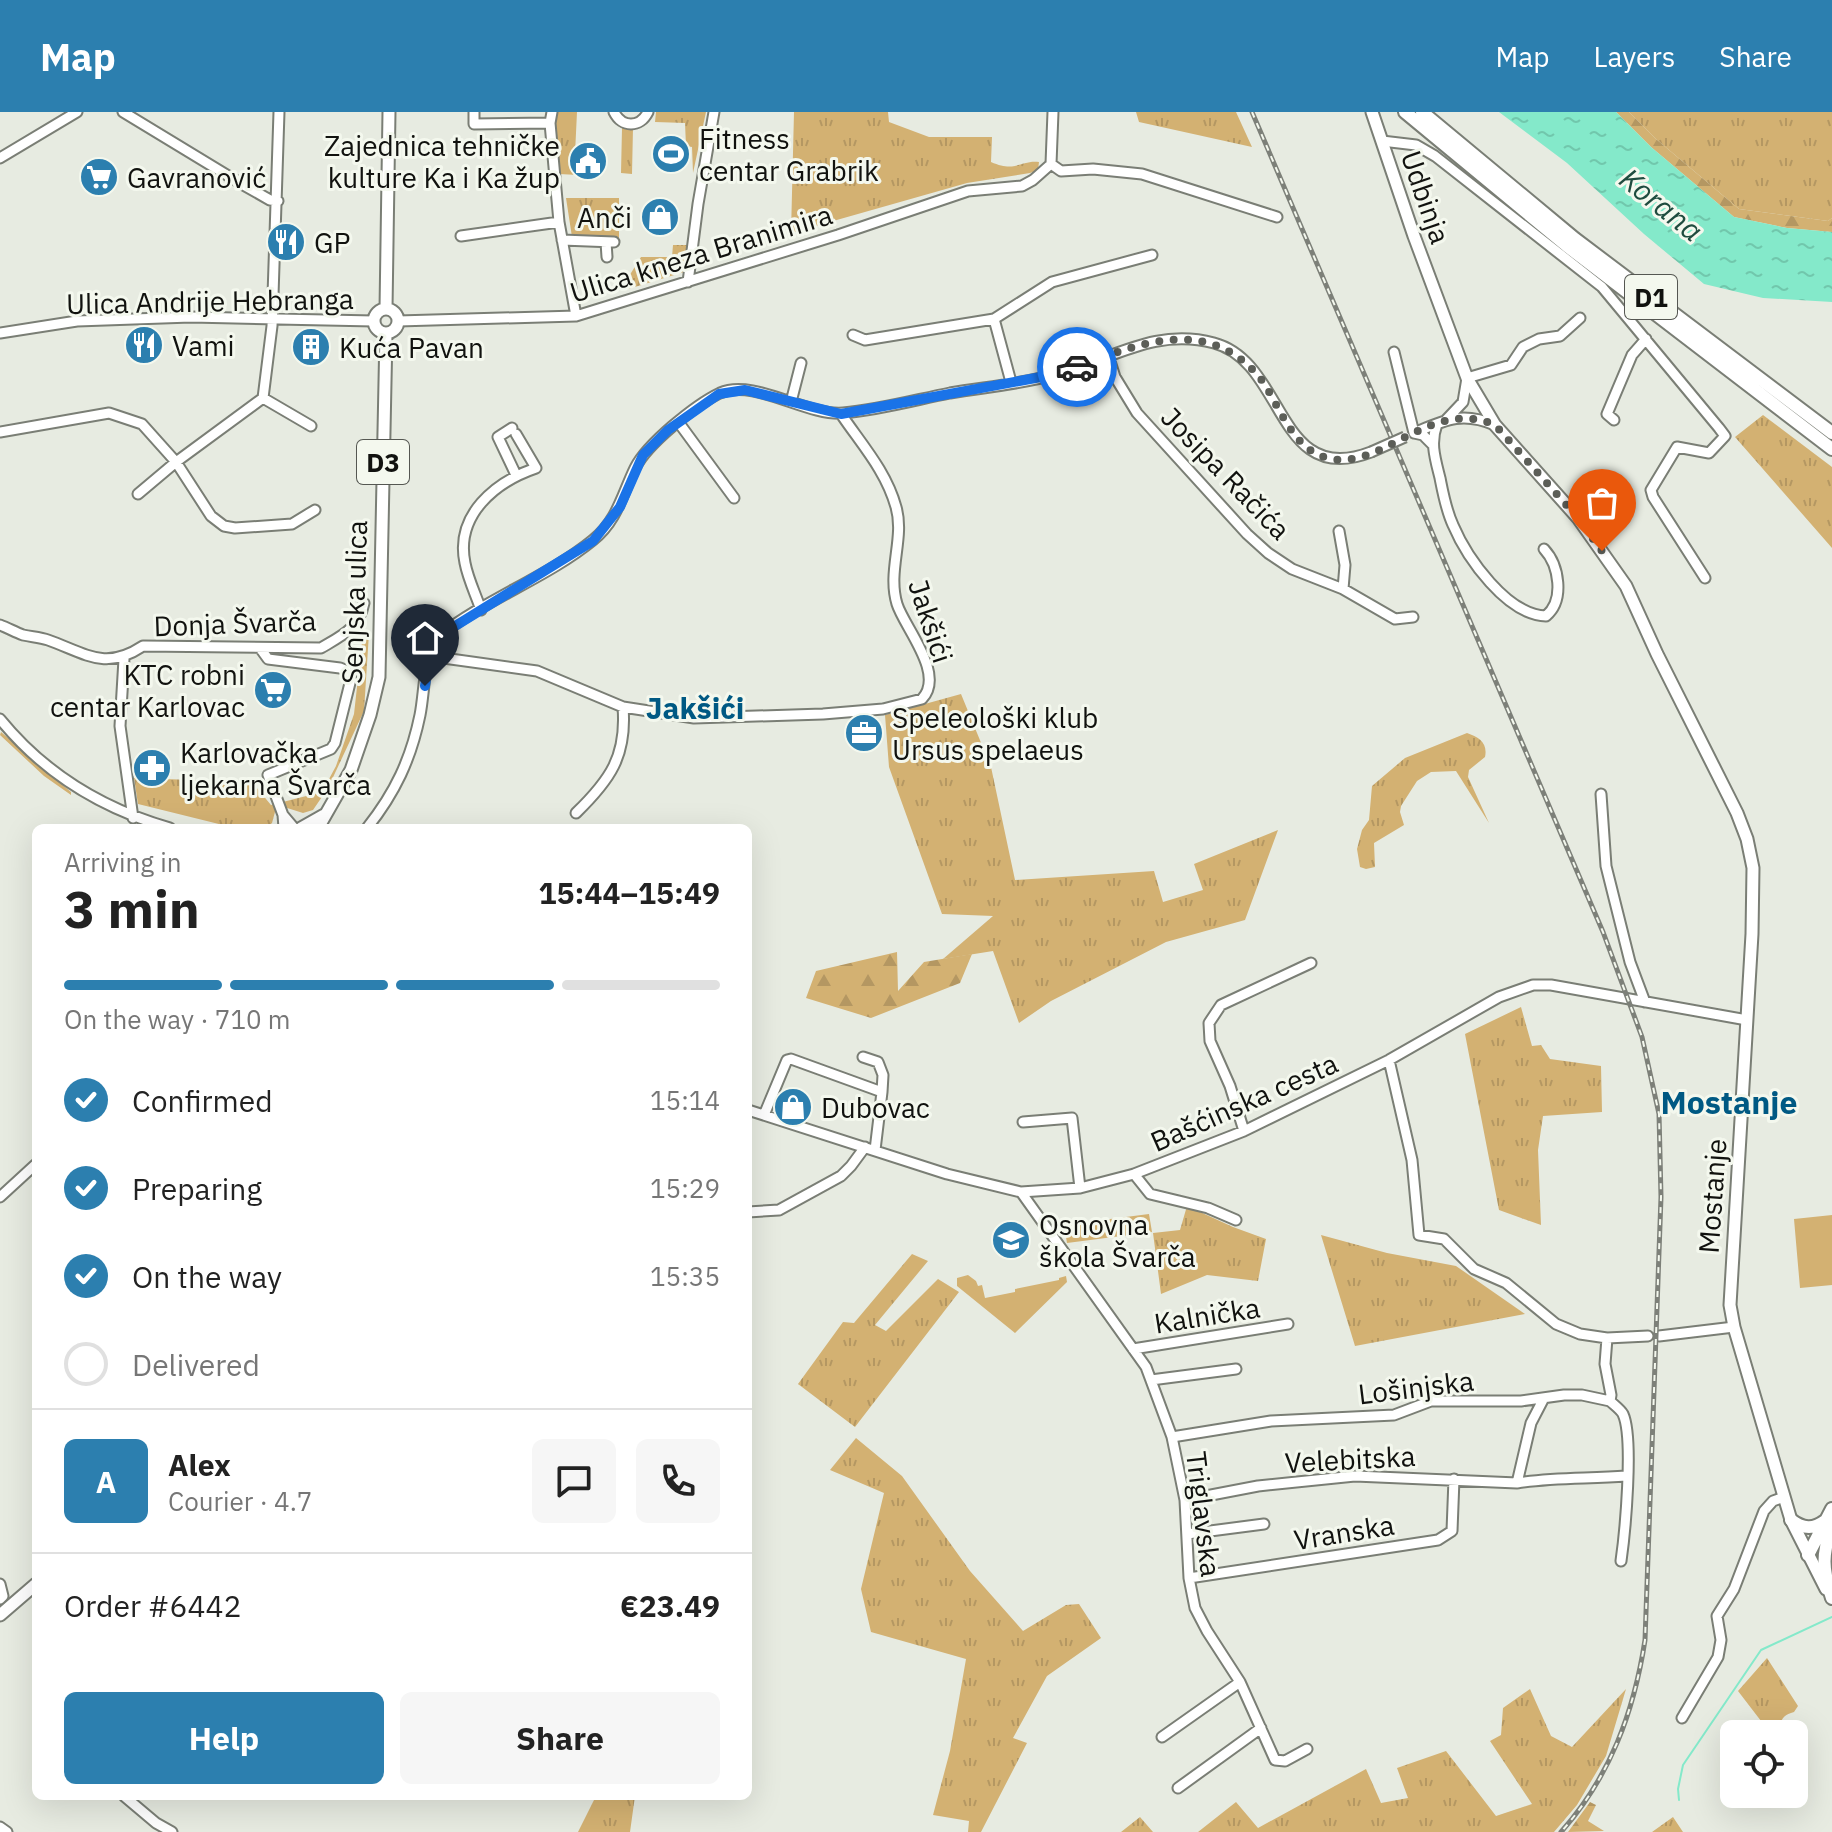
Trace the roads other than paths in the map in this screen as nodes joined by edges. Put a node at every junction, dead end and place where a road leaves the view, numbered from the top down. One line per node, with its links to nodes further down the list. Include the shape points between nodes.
1 (77, 112): 15 (street)
2 (123, 112): 17 (street)
3 (279, 112): 17 (street)
4 (389, 112): 26 (main road)
5 (474, 112): 13 (street, via 474,124)
6 (614, 112): 7 (street, via 631,125)
7 (648, 112)
8 (714, 112): 25 (street)
9 (1053, 112): 16 (street)
10 (1372, 112): 14 (main road)
11 (1405, 112): 19 (highway, D1)
12 (1422, 112): 19 (highway, D1)
13 (551, 117): 20 (street)
14 (1382, 141): 36 (street, Udbinja, via 1416,145 1435,156 1602,287); 40 (main road, Udbinja)
15 (0, 158)
16 (1051, 164): 18 (street, via 1061,171 1142,174); 25 (street, Ulica kneza Branimira, via 1022,186 968,191)
17 (278, 201): 28 (street)
18 (1277, 217)
19 (1540, 217): 42 (highway, D1)
20 (559, 222): 21 (street); 22 (street)
21 (461, 236)
22 (562, 240): 24 (street, via 610,242); 27 (street)
23 (1152, 255): 30 (street, via 1052,282)
24 (607, 257)
25 (688, 282): 27 (street, Ulica kneza Branimira)
26 (386, 309): 31 (main road); 32 (main road)
27 (576, 316): 32 (street, Ulica kneza Branimira)
28 (272, 318): 31 (street, Ulica Andrije Hebranga); 33 (street, Ulica Andrije Hebranga, via 77,321); 43 (street)
29 (1580, 318): 40 (street, via 1560,336 1523,347 1511,365)
30 (994, 319): 35 (street, via 865,340); 41 (street)
31 (374, 321): 34 (main road)
32 (398, 321): 34 (main road)
33 (0, 333)
34 (386, 333): 79 (main road, Senjska ulica / D3, via 379,677 351,770)
35 (853, 335)
36 (1646, 339): 46 (street, via 1632,355 1607,414); 63 (street, Udbinja, via 1725,436 1709,453 1677,447 1651,490)
37 (1394, 352): 53 (street)
38 (1108, 355): 41 (street, via 1057,374); 53 (street, bridge, via 1143,343 1179,340 1225,347 1256,372 1295,437 1310,451 1338,460); 64 (street, Josipa Račića, via 1137,413 1247,534 1292,569)
39 (801, 363): 44 (street)
40 (1467, 378): 47 (street, via 1463,402); 49 (main road, Udbinja)
41 (1011, 382): 45 (street)
42 (1771, 396): 52 (highway, D1); 55 (highway, D1)
43 (263, 398): 50 (street); 56 (street)
44 (791, 402): 45 (street); 48 (street, via 745,390 726,391)
45 (841, 414): 73 (street, Jakšići, via 883,472 897,508 894,591 900,613 923,650 926,696 883,709 719,718)
46 (1614, 420)
47 (1442, 422): 49 (street, via 1469,416); 53 (street); 54 (street)
48 (679, 423): 59 (street); 66 (street, via 643,455 620,507 593,541)
49 (1495, 425): 70 (main road, Udbinja, via 1598,544 1626,586)
50 (311, 426)
51 (0, 432): 56 (street, via 109,413 142,424)
52 (1832, 433)
53 (1410, 435): 54 (street, via 1423,435)
54 (1432, 444): 62 (street, via 1452,525 1466,551 1517,608 1546,616 1553,611 1557,593 1556,571)
55 (1832, 449)
56 (176, 462): 58 (street); 60 (street, via 211,516 224,526 292,524)
57 (516, 475): 57 (street, via 498,437 514,431 536,468); 66 (street, via 481,500 466,530 464,562)
58 (138, 494)
59 (734, 498)
60 (315, 510)
61 (1339, 531): 64 (street, Josipa Račića)
62 (1544, 549)
63 (1705, 578)
64 (1343, 589): 67 (street, Josipa Račića, via 1395,619)
65 (364, 603): 69 (street, Donja Švarča, via 361,620 321,648)
66 (481, 610): 71 (street, via 439,636)
67 (1413, 617)
68 (0, 625): 72 (street, Donja Švarča, via 77,653)
69 (260, 648): 72 (street, Donja Švarča, via 143,646); 77 (street, via 268,659 340,668 351,679 331,749 268,775)
70 (1657, 654): 86 (main road, Mostanje, via 1747,839 1753,881)
71 (429, 656): 73 (street, Jakšići, via 537,671); 83 (street, via 408,762)
72 (124, 659): 78 (street, via 120,726)
73 (623, 707): 76 (street, via 621,751 609,777)
74 (0, 719): 78 (street, via 59,775)
75 (1601, 794): 85 (street, via 1606,866)
76 (576, 813)
77 (283, 815): 81 (street); 82 (street)
78 (133, 818): 80 (street)
79 (322, 822)
80 (155, 824)
81 (284, 824)
82 (291, 824)
83 (370, 824)
84 (1311, 963): 93 (street, via 1221,1005 1209,1023 1210,1041)
85 (1645, 1002): 86 (street, Bašćinska cesta); 88 (street, Bašćinska cesta, via 1533,985 1499,997)
86 (1747, 1020): 106 (main road, Mostanje, via 1730,1289)
87 (863, 1057): 89 (street, via 878,1062)
88 (1389, 1060): 93 (street, Bašćinska cesta); 107 (street, via 1412,1160 1419,1235 1444,1239 1474,1269 1506,1283 1556,1324)
89 (882, 1092): 91 (street, via 787,1060); 95 (street)
90 (752, 1111): 91 (street, Bašćinska cesta)
91 (764, 1115): 94 (street, Bašćinska cesta)
92 (1023, 1122): 98 (street, via 1072,1118)
93 (1244, 1131): 97 (street, Bašćinska cesta)
94 (865, 1147): 95 (street, Bašćinska cesta); 103 (street, via 841,1176 779,1210)
95 (875, 1150): 100 (street, Bašćinska cesta)
96 (32, 1168): 101 (street)
97 (1134, 1174): 98 (street, Bašćinska cesta); 104 (street, via 1150,1194)
98 (1080, 1188): 99 (street, Bašćinska cesta)
99 (1039, 1190): 100 (street, Bašćinska cesta); 102 (street)
100 (1021, 1192): 102 (street, Triglavska)
101 (0, 1197)
102 (1037, 1211): 108 (street, Triglavska)
103 (752, 1212)
104 (1236, 1220)
105 (1288, 1324): 108 (street, Kalnička)
106 (1734, 1327): 107 (street); 117 (main road, Mostanje)
107 (1607, 1338): 112 (street)
108 (1133, 1349): 110 (street, Triglavska)
109 (1236, 1369): 110 (street)
110 (1151, 1380): 113 (street, Triglavska)
111 (1544, 1398): 112 (street, Lošinjska, via 1582,1395); 113 (street, Lošinjska, via 1431,1401 1394,1415 1271,1421); 116 (street, via 1531,1423)
112 (1610, 1401): 114 (street, via 1622,1411 1626,1426)
113 (1172, 1437): 118 (street, Triglavska)
114 (1626, 1476): 116 (street, Velebitska); 125 (street)
115 (1454, 1479): 116 (street, Velebitska); 118 (street, Velebitska, via 1355,1476); 126 (street, Vranska, via 1452,1531 1438,1540)
116 (1517, 1483)
117 (1784, 1497): 120 (main road, Mostanje); 133 (street, via 1764,1511 1734,1589 1717,1616 1718,1657)
118 (1185, 1500): 122 (street, Triglavska)
119 (1830, 1518): 120 (highway, via 1810,1528); 123 (highway); 124 (highway)
120 (1791, 1520): 124 (main road, Mostanje)
121 (1264, 1524): 122 (street)
122 (1187, 1534): 126 (street, Triglavska)
123 (1824, 1549): 124 (highway); 130 (highway)
124 (1808, 1555): 130 (main road, Mostanje)
125 (1621, 1561)
126 (1189, 1578): 132 (street, Triglavska, via 1195,1608)
127 (0, 1584): 129 (street)
128 (32, 1591): 131 (main road)
129 (0, 1599)
130 (1832, 1599)
131 (0, 1615)
132 (1240, 1682): 134 (street, Triglavska); 135 (street)
133 (1682, 1718)
134 (1261, 1728): 136 (street, Triglavska, via 1275,1760 1285,1761); 137 (street)
135 (1162, 1737)
136 (1307, 1749)
137 (1178, 1788)
138 (129, 1800): 139 (street)
139 (156, 1823): 142 (street); 143 (street)
140 (0, 1827): 141 (street)
141 (7, 1832)
142 (145, 1832)
143 (172, 1832)

